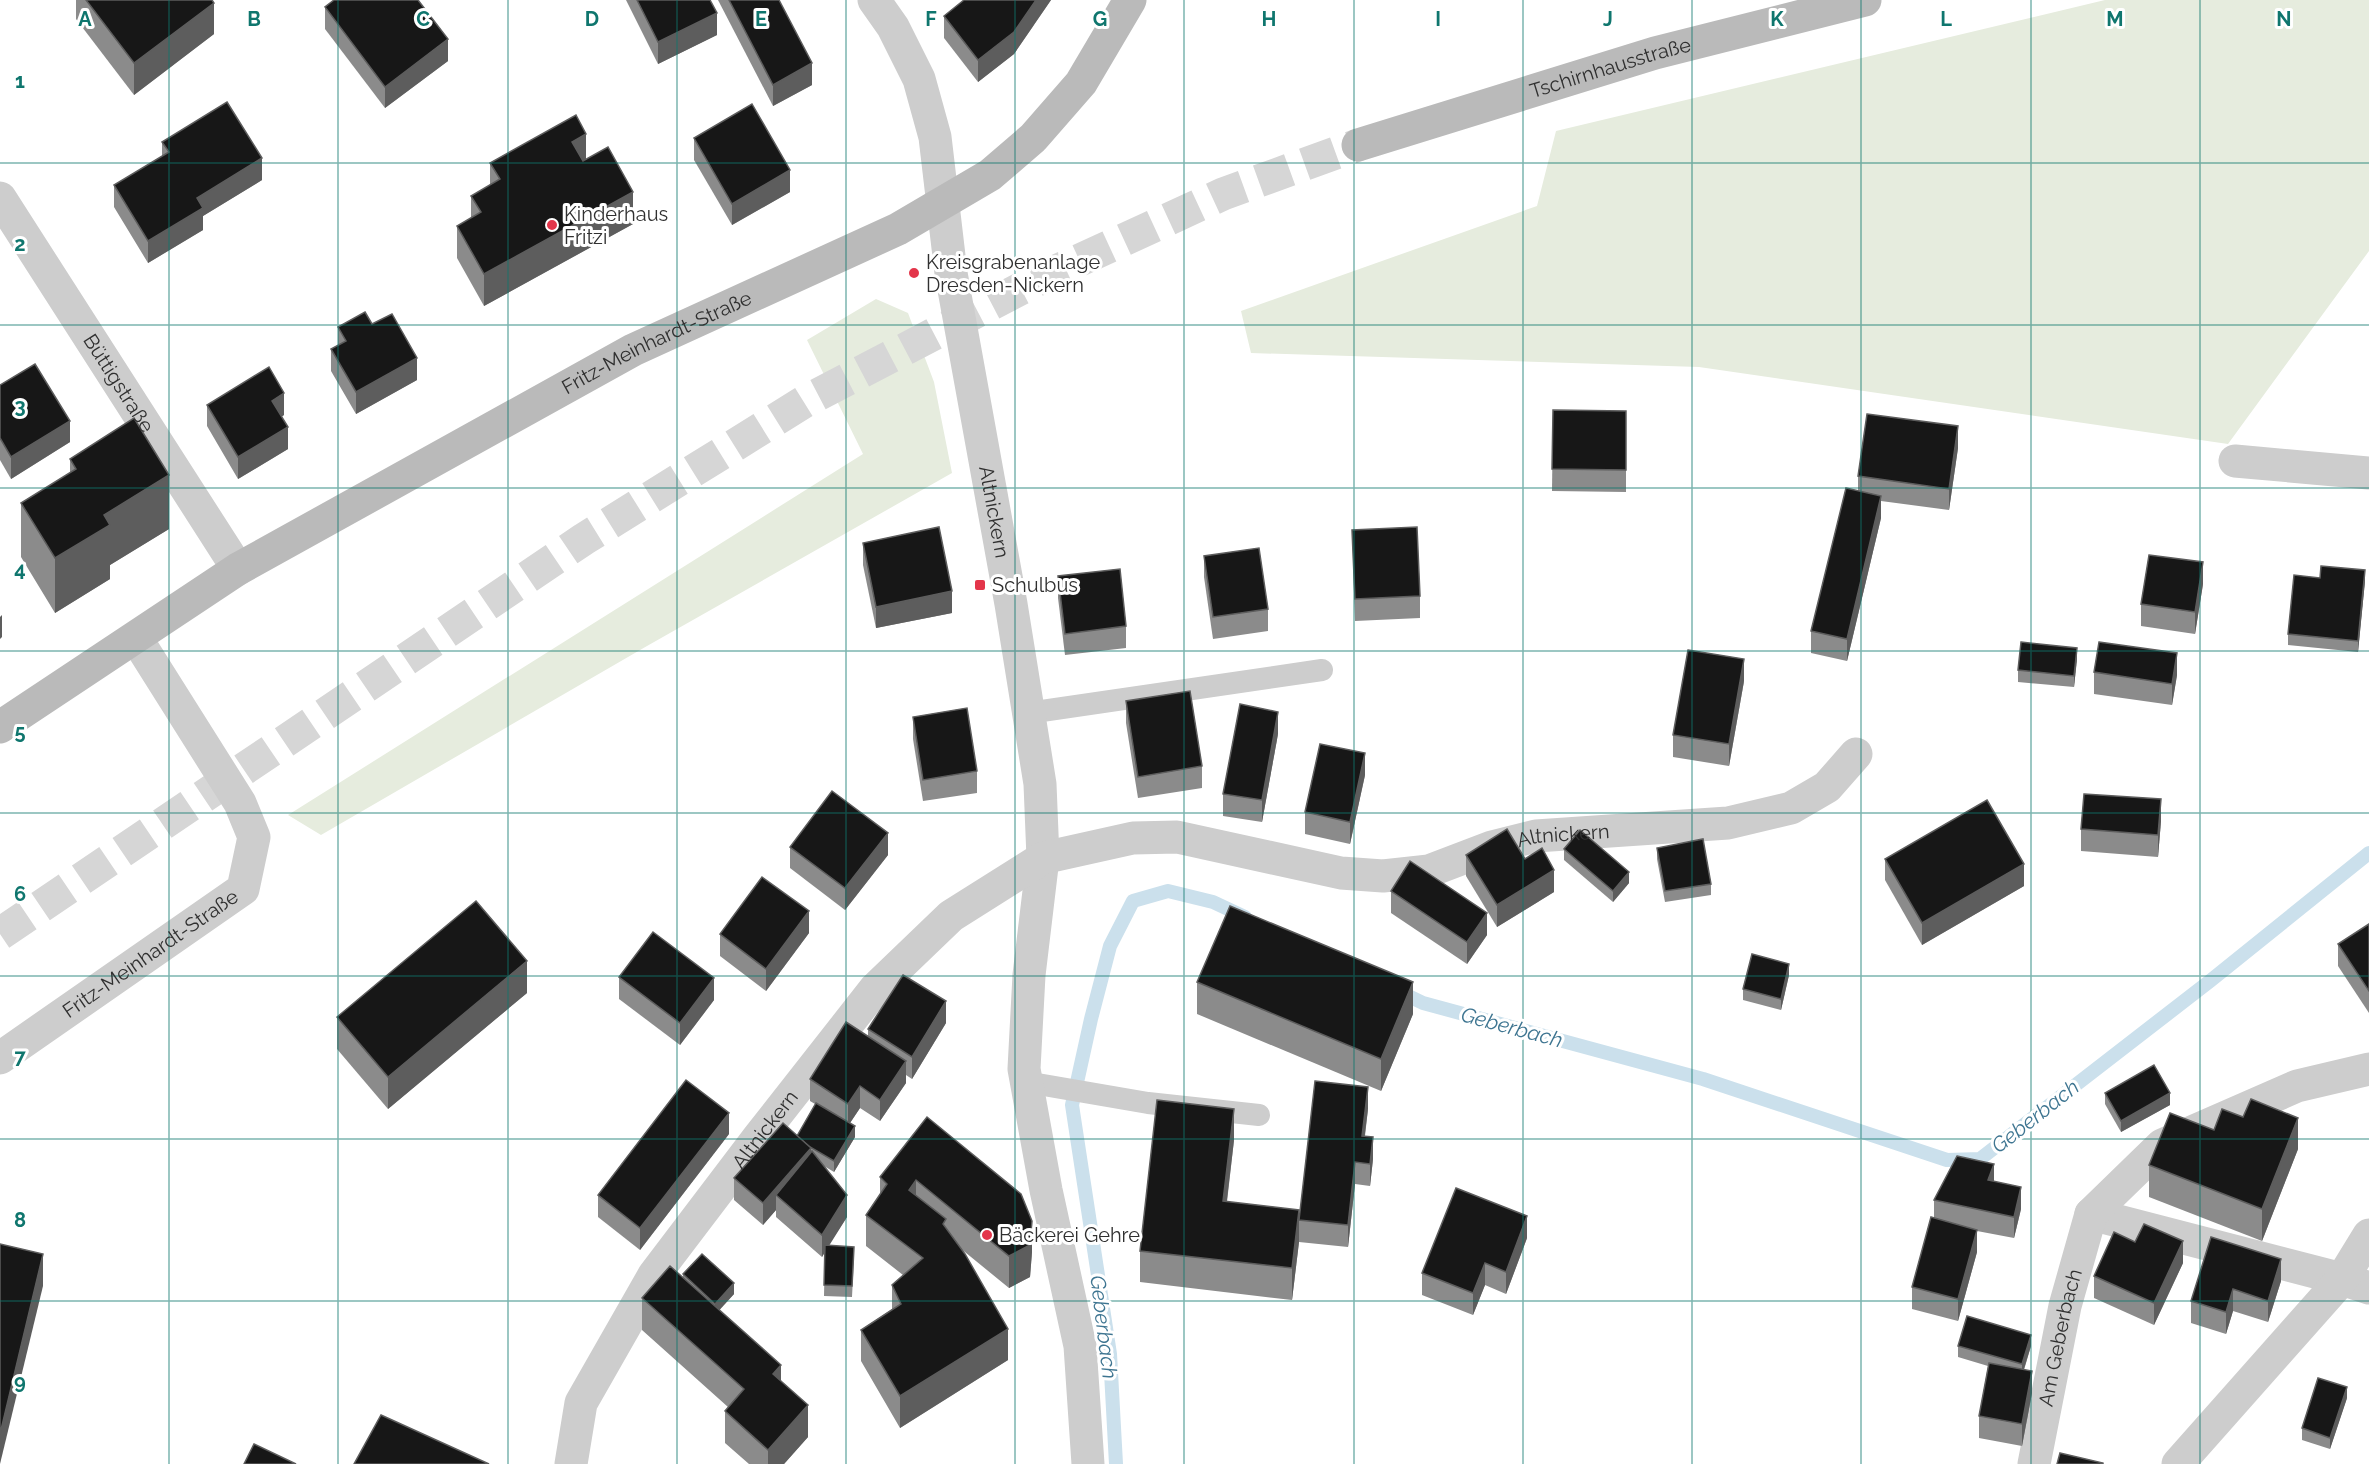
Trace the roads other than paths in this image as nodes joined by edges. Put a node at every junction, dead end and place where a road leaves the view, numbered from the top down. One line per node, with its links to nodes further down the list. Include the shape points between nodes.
1 (874, 0): 6 (street, Altnickern, via 893,27 918,79 936,137)
2 (1130, 0): 6 (street, Fritz-Meinhardt-Straße, via 1081,83 1033,138 990,175)
3 (1865, 0): 4 (street, Tschirnhausstraße, via 1655,53)
4 (1358, 145)
5 (0, 198): 9 (street, Büttigstraße)
6 (943, 203): 9 (street, Fritz-Meinhardt-Straße, via 898,229 633,350); 12 (street, Altnickern, via 951,273)
7 (2235, 461): 8 (street)
8 (2369, 473)
9 (238, 569): 10 (street, Fritz-Meinhardt-Straße)
10 (136, 638): 13 (street, Fritz-Meinhardt-Straße); 16 (street, Fritz-Meinhardt-Straße, via 240,803 254,837 243,889)
11 (1323, 670): 12 (lane)
12 (1028, 713): 15 (street, Altnickern, via 1040,784)
13 (0, 727)
14 (1856, 754): 15 (street, Altnickern, via 1827,788 1791,808 1728,823 1536,836 1492,847 1429,871 1383,876 1341,873 1177,837 1133,838)
15 (1042, 858): 18 (street, Altnickern, via 1029,975); 23 (street, Altnickern, via 951,916 874,989 654,1275 581,1403)
16 (0, 1058)
17 (2369, 1069): 20 (street, via 2297,1086 2162,1145)
18 (1026, 1082): 19 (lane, via 1148,1103); 24 (street, Altnickern, via 1080,1346)
19 (1259, 1114)
20 (2091, 1214): 22 (street); 25 (street, Am Geberbach, via 2065,1306)
21 (2369, 1235): 22 (street)
22 (2355, 1284): 26 (street)
23 (571, 1464)
24 (1088, 1464)
25 (2034, 1464)
26 (2178, 1464)

